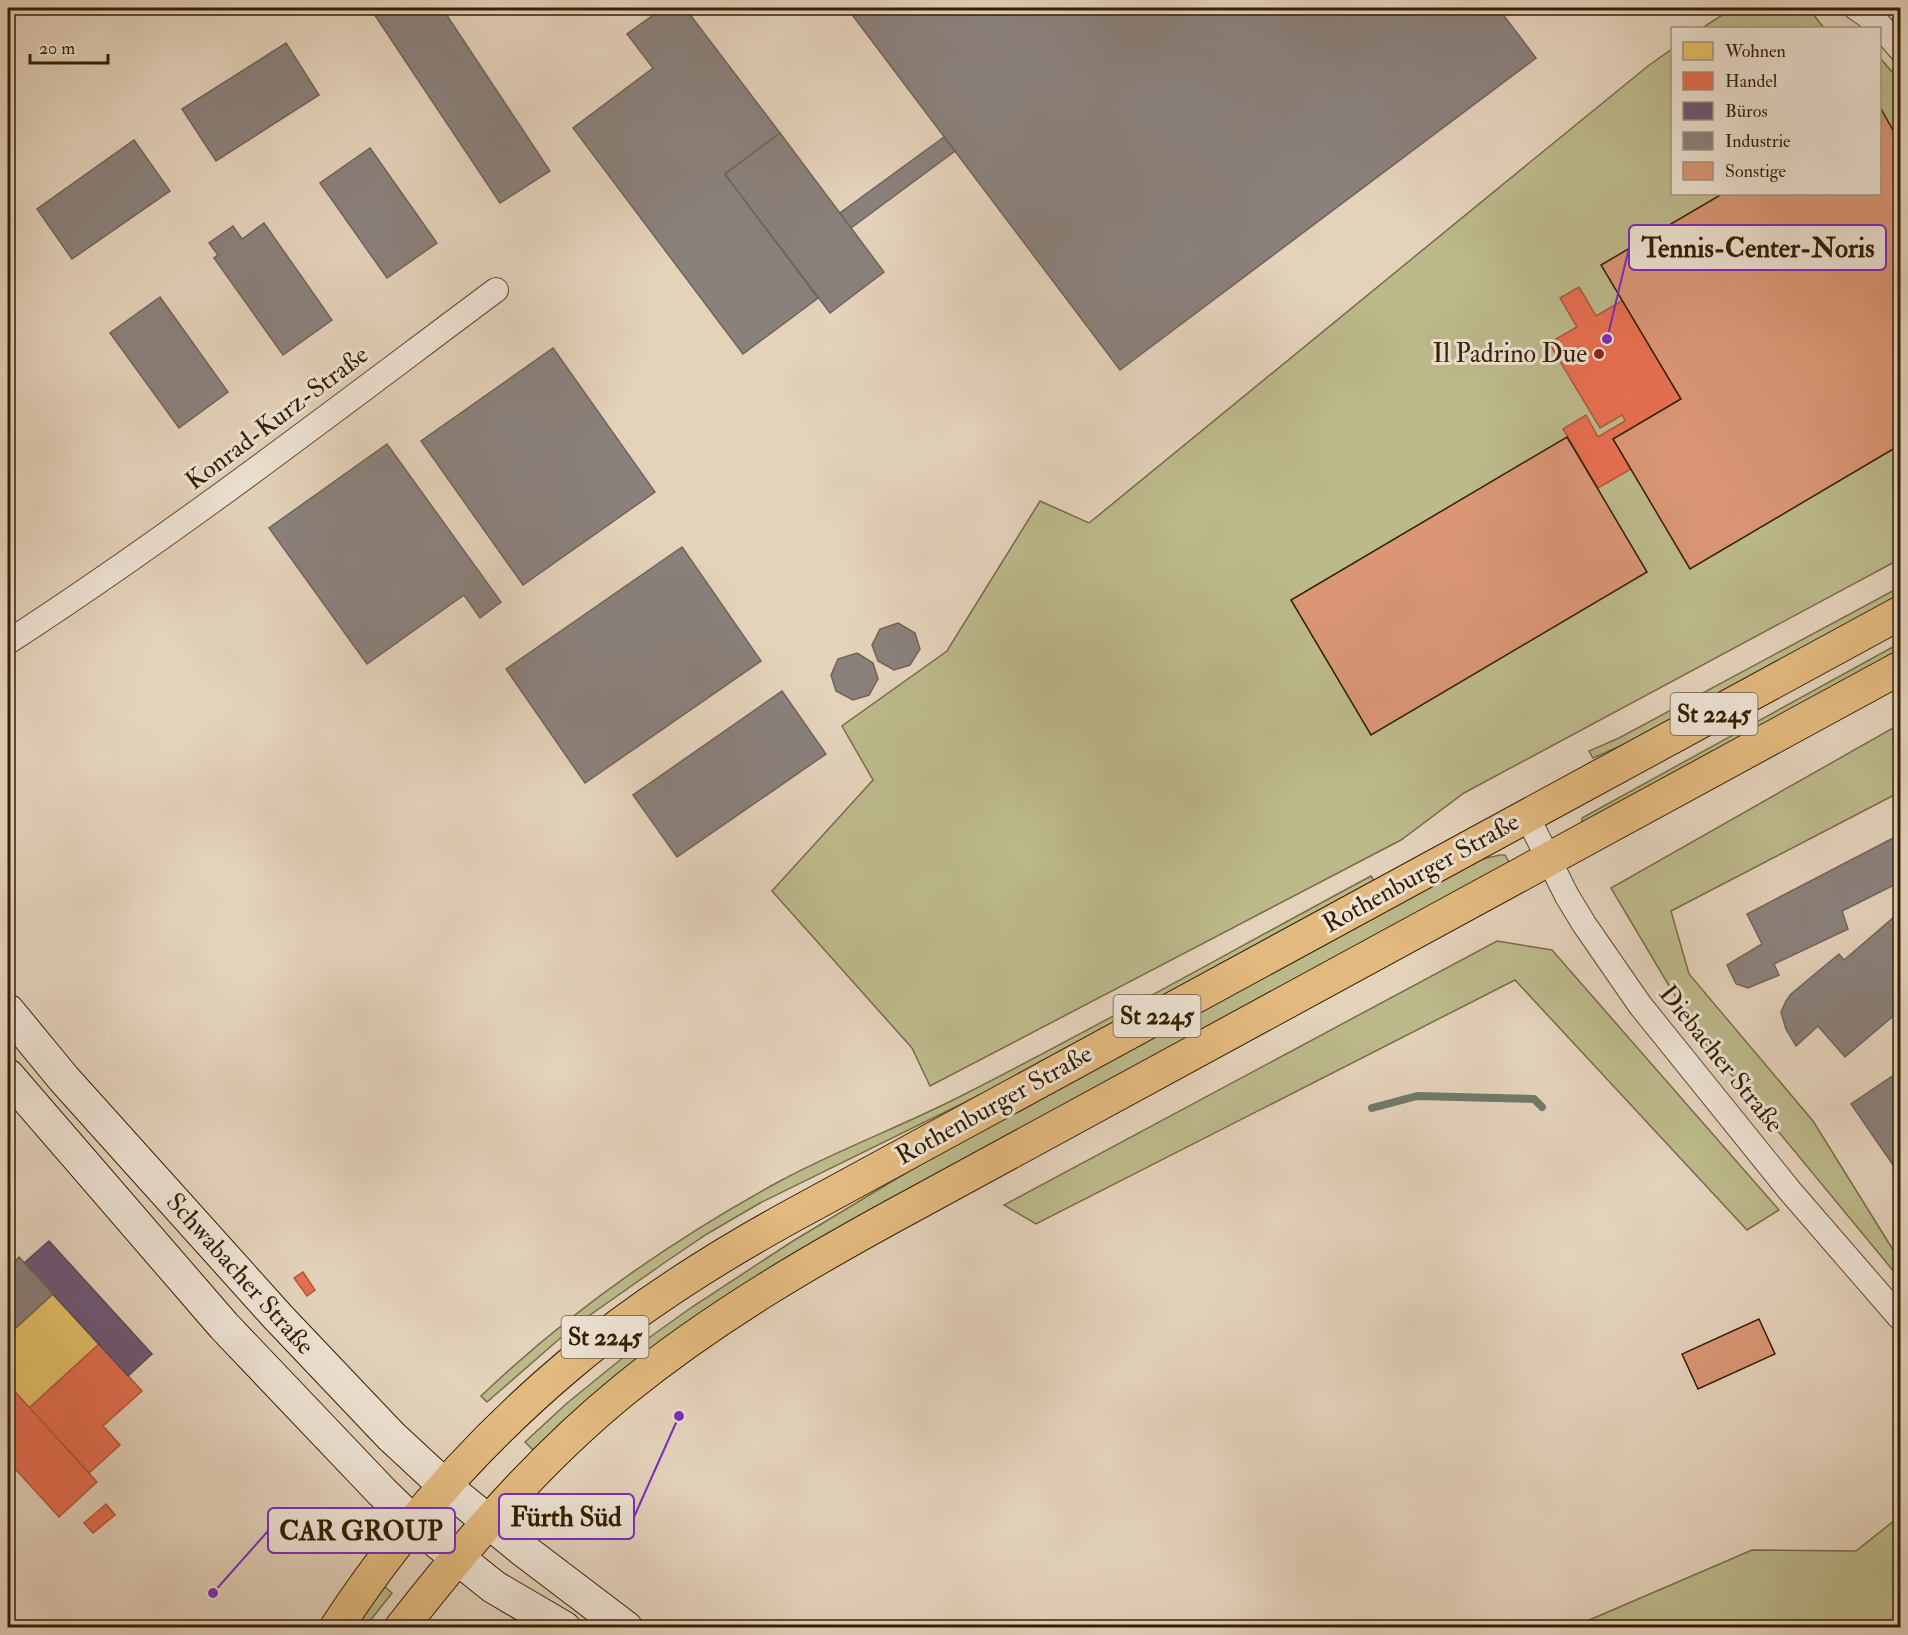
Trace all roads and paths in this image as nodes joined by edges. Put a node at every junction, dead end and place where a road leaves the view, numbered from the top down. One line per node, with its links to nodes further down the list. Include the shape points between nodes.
1 (1856, 8): 2 (street, via 1878,23)
2 (1900, 49)
3 (496, 290): 4 (street, Konrad-Kurz-Straße)
4 (91, 588): 6 (street, Konrad-Kurz-Straße); 7 (street, Konrad-Kurz-Straße)
5 (1900, 613): 9 (main road, Rothenburger Straße / St 2245)
6 (8, 642)
7 (8, 659)
8 (1900, 668): 10 (main road, Rothenburger Straße / St 2245)
9 (1527, 816): 10 (street, Diebacher Straße); 14 (main road, Rothenburger Straße / St 2245, via 719,1257 570,1364 516,1412)
10 (1549, 860): 13 (street, Diebacher Straße, via 1584,924 1640,1005 1790,1191); 15 (main road, Rothenburger Straße / St 2245, via 878,1224 759,1293 625,1389 551,1455)
11 (8, 1011): 14 (main road, Schwabacher Straße, via 64,1080 278,1317 369,1415)
12 (8, 1076): 16 (main road, Schwabacher Straße, via 224,1326)
13 (1900, 1318)
14 (446, 1487): 15 (main road, Schwabacher Straße); 16 (main road, Rothenburger Straße / St 2245)
15 (489, 1521): 17 (main road, Rothenburger Straße / St 2245); 21 (main road, Schwabacher Straße)
16 (414, 1523): 17 (main road, Schwabacher Straße); 18 (main road, Rothenburger Straße / St 2245)
17 (456, 1558): 19 (main road, Rothenburger Straße / St 2245); 20 (main road, Schwabacher Straße, via 494,1587)
18 (336, 1628)
19 (401, 1628)
20 (564, 1628)
21 (626, 1628)

